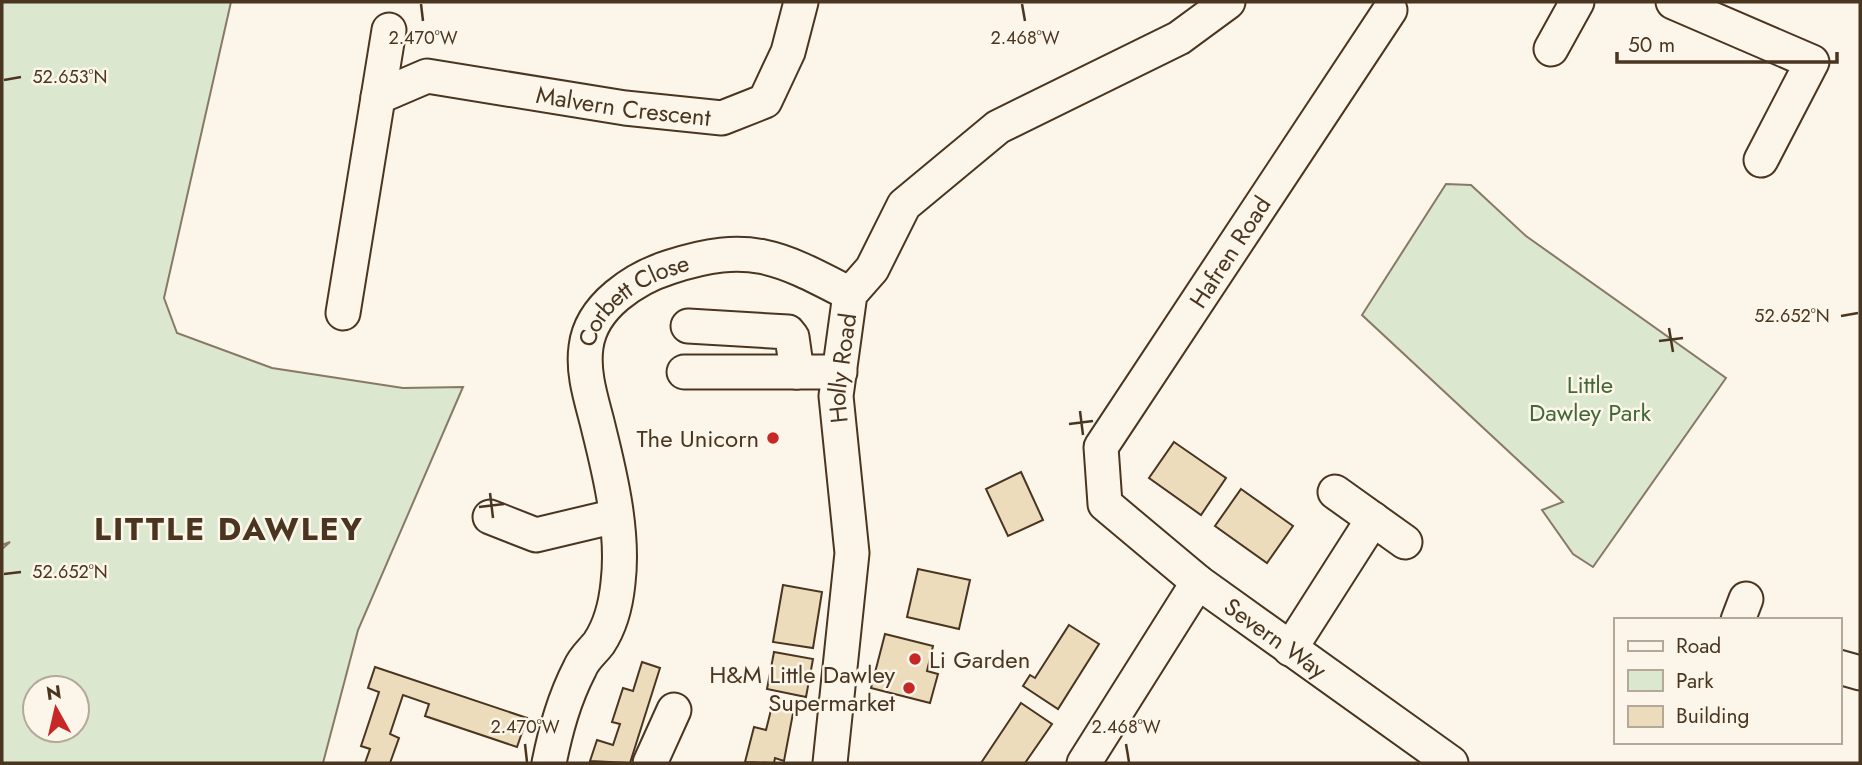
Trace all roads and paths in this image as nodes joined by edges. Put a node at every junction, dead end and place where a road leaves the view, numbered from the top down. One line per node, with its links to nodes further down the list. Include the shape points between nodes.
1 (801, 2): 8 (street, Malvern Crescent, via 788,52 765,101 722,118 625,108 427,76)
2 (1228, 2): 10 (street, Holly Road, via 1178,38 998,127 904,205 872,269)
3 (1577, 2): 7 (street)
4 (1673, 2): 9 (street, via 1812,62)
5 (1390, 10): 17 (street, Hafren Road, via 1101,447)
6 (389, 30): 8 (street)
7 (1551, 49)
8 (378, 97): 11 (street)
9 (1761, 160)
10 (850, 294): 15 (street, Holly Road); 18 (street, Corbett Close, via 799,267 746,252 699,257 643,276 619,294 598,317 586,345 587,378)
11 (343, 313)
12 (688, 326): 14 (street, via 788,332)
13 (684, 372): 14 (street)
14 (797, 372): 15 (street)
15 (840, 372): 29 (street, Holly Road, via 836,396 852,553)
16 (1335, 492): 20 (street)
17 (1105, 504): 22 (street, Severn Way)
18 (616, 516): 19 (street, via 536,535); 27 (street, Corbett Close, via 619,580 613,613 601,640 581,664 561,708)
19 (490, 517)
20 (1373, 519): 21 (street); 23 (street)
21 (1405, 542)
22 (1198, 582): 23 (street, Severn Way); 30 (street)
23 (1290, 649): 31 (street, Severn Way)
24 (1841, 668): 25 (street)
25 (1860, 673)
26 (674, 710): 28 (street)
27 (549, 763)
28 (650, 763)
29 (830, 763)
30 (1084, 763)
31 (1451, 763)

